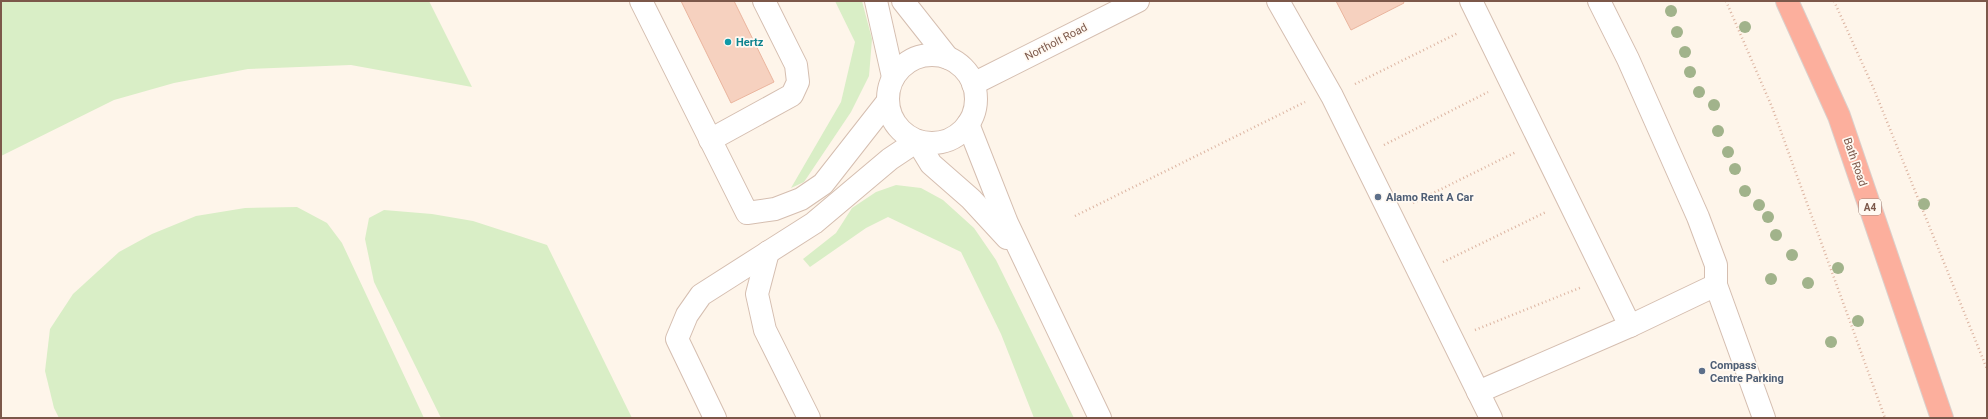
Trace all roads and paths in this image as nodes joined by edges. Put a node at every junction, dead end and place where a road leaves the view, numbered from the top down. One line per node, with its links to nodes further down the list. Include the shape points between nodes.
1 (641, 1): 21 (street)
2 (764, 1): 21 (street, via 796,65 798,82 792,95)
3 (876, 1): 14 (street)
4 (903, 1): 13 (street)
5 (1138, 1): 15 (street, Northolt Road)
6 (1278, 1): 34 (street, via 1332,96)
7 (1471, 1): 31 (street)
8 (1599, 1): 32 (street, via 1628,59 1698,217 1716,264)
9 (1726, 1): 42 (path, via 1772,107)
10 (1787, 1): 43 (highway, Bath Road / A4, via 1839,116)
11 (1834, 1): 35 (path, via 1876,94)
12 (1462, 31): 16 (path)
13 (948, 58): 14 (street, via 929,54 918,57 908,62); 15 (street, via 964,69)
14 (893, 77): 19 (street, via 888,89)
15 (973, 84): 20 (street, via 975,108)
16 (1352, 86)
17 (1493, 90): 23 (path)
18 (1309, 100): 27 (path)
19 (888, 101): 21 (street, via 823,184 801,199 775,209 747,213); 22 (street, via 898,127)
20 (968, 124): 22 (street, via 952,139 928,143); 30 (street)
21 (710, 140)
22 (917, 141): 28 (street, via 890,159 814,222); 30 (street, via 931,164 971,198 1001,230)
23 (1381, 146)
24 (1522, 149): 25 (path)
25 (1411, 204)
26 (1552, 209): 29 (path)
27 (1074, 216)
28 (768, 252): 37 (street, via 700,295 687,315 677,339); 38 (street, via 757,294 765,330)
29 (1440, 264)
30 (1027, 266): 39 (street)
31 (1606, 277): 33 (street); 34 (path)
32 (1716, 286): 33 (street); 41 (street)
33 (1630, 326): 36 (street)
34 (1452, 339): 36 (street)
35 (1987, 370)
36 (1478, 392): 40 (street)
37 (715, 418)
38 (808, 418)
39 (1100, 418)
40 (1491, 418)
41 (1764, 418)
42 (1885, 418)
43 (1942, 418)

